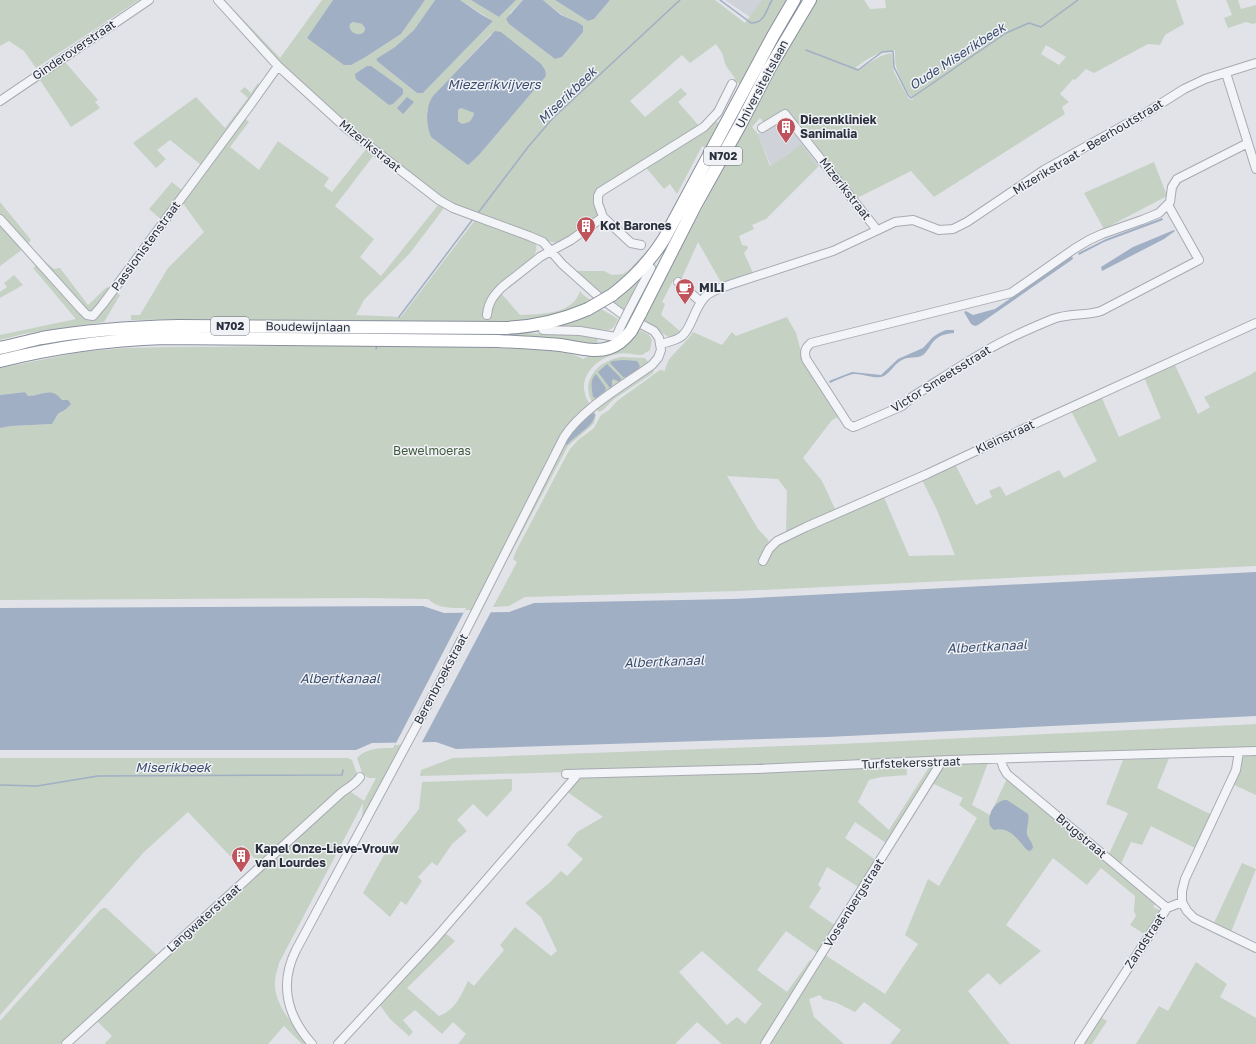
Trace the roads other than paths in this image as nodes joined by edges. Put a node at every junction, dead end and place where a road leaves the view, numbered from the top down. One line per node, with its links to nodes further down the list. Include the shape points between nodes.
1 (149, 0): 9 (street, Ginderoverstraat)
2 (218, 0): 6 (street, Mizerikstraat)
3 (794, 0): 21 (highway, Universiteitslaan / N702, via 664,239 642,269)
4 (810, 0): 23 (highway, Universiteitslaan / N702, via 769,69)
5 (1256, 64): 7 (street, Mizerikstraat - Beerhoutstraat)
6 (278, 66): 15 (street, Passionistenstraat, via 93,316 82,310); 18 (street, Mizerikstraat, via 346,128 439,200 453,208 543,242)
7 (1226, 73): 11 (street); 16 (street, Mizerikstraat - Beerhoutstraat, via 1184,89 1044,170 959,227 939,230 912,220 903,220)
8 (732, 84): 14 (street, via 718,112 704,127 600,192 598,203)
9 (0, 101)
10 (762, 128): 16 (street, Mizerikstraat, via 785,114)
11 (1248, 143): 12 (street); 13 (street, via 1177,179 1172,187)
12 (1256, 169)
13 (1168, 205): 13 (street, Victor Smeetsstraat, via 1150,217 1089,240 1011,293 811,343 804,351 806,359 848,424 856,426 902,406 912,397 1000,343 1060,317 1101,311 1199,260)
14 (603, 217): 17 (street, via 631,243); 18 (street)
15 (0, 219)
16 (877, 230): 22 (street, Mizerikstraat - Beerhoutstraat, via 833,251 729,285 712,292)
17 (641, 245)
18 (551, 251): 24 (street, via 496,292); 28 (street, Mizerikstraat, via 562,264 608,304 654,331)
19 (651, 268): 23 (street)
20 (678, 282): 22 (street)
21 (612, 295): 29 (highway, Boudewijnlaan / N702, bridge, via 588,309 553,322 504,328 133,327 40,338)
22 (701, 302): 28 (street, via 682,336)
23 (635, 312): 26 (highway, Universiteitslaan / N702, bridge)
24 (487, 315)
25 (1256, 323): 32 (street, Kleinstraat, via 777,541)
26 (626, 329): 27 (street, via 615,339 580,331); 30 (highway, Universiteitslaan / N702, via 623,341)
27 (543, 330)
28 (661, 344): 44 (street, Berenbroekstraat, via 660,355 652,365 584,414 571,427 440,682 296,950 290,964 287,985 290,1010 301,1031)
29 (0, 348)
30 (604, 349): 31 (highway, Boudewijnlaan / N702, via 467,340 164,338 76,345)
31 (0, 360)
32 (763, 561)
33 (1256, 751): 34 (street, Turfstekersstraat)
34 (1239, 752): 35 (street, Turfstekersstraat); 40 (street, via 1236,770 1185,879)
35 (1001, 760): 36 (street, Turfstekersstraat); 41 (street, Brugstraat, via 1007,774)
36 (942, 761): 38 (street, Turfstekersstraat, via 748,770); 46 (street, Vossenbergstraat)
37 (566, 774): 38 (street, Turfstekersstraat)
38 (578, 774): 45 (street, via 435,939)
39 (360, 777): 43 (street, Langwaterstraat)
40 (1182, 902): 41 (street, Zandstraat); 42 (street, via 1194,918)
41 (1167, 908): 47 (street, Zandstraat)
42 (1256, 948)
43 (66, 1044)
44 (312, 1044)
45 (338, 1044)
46 (765, 1044)
47 (1079, 1044)

